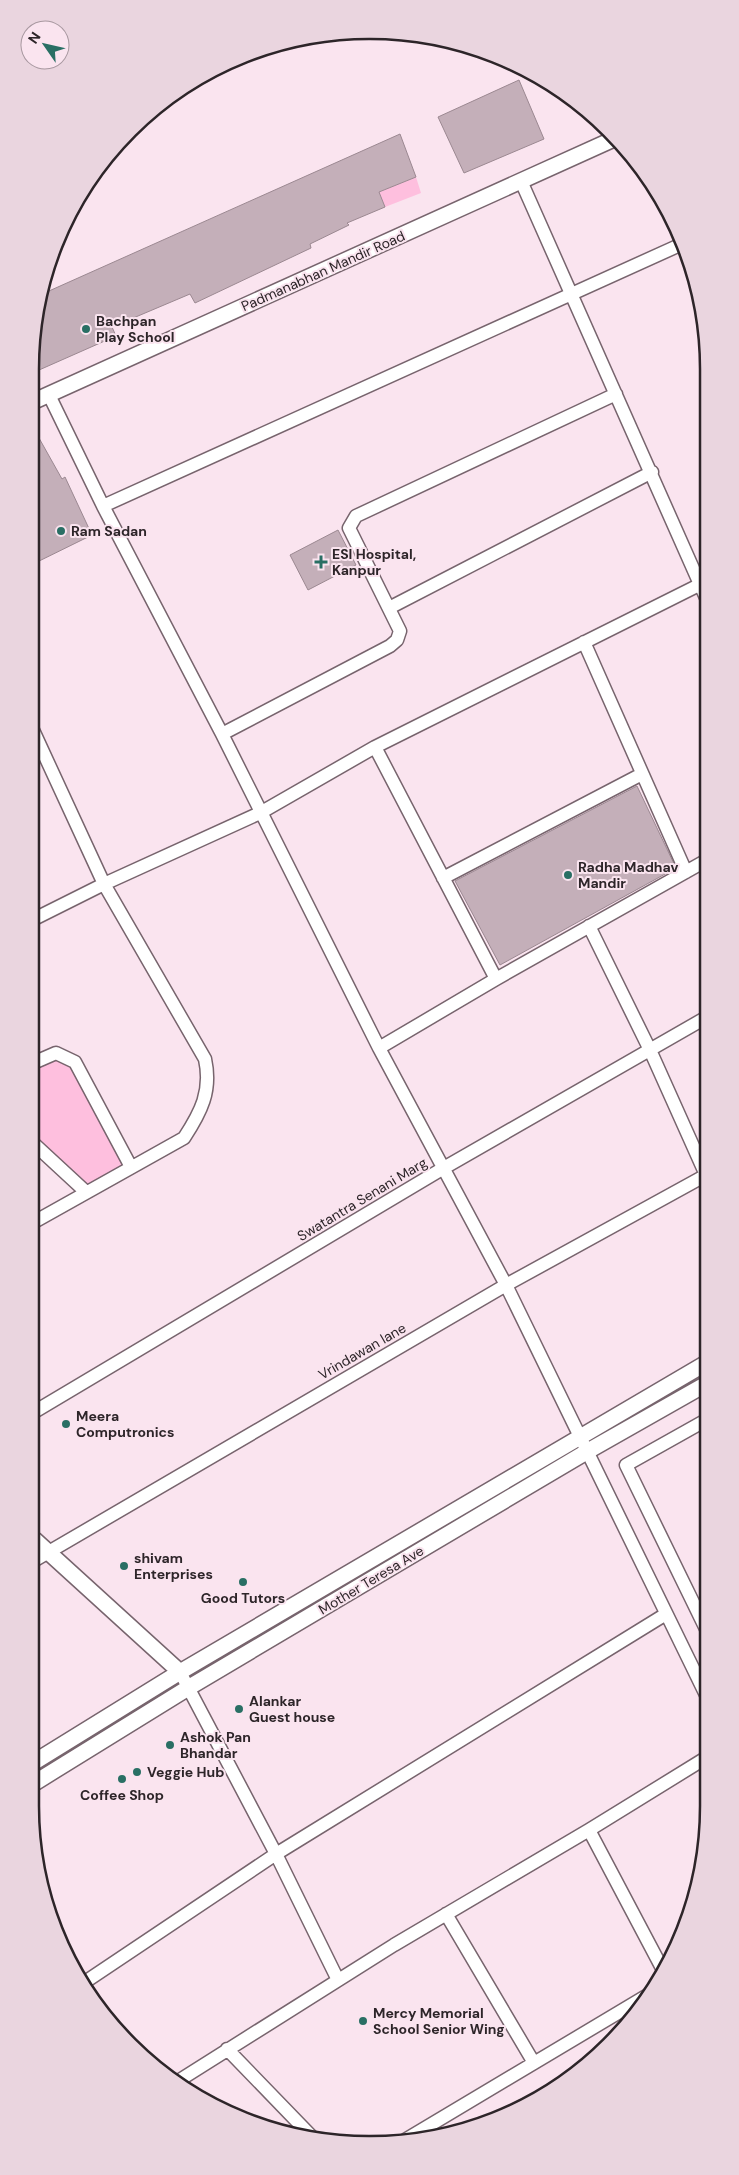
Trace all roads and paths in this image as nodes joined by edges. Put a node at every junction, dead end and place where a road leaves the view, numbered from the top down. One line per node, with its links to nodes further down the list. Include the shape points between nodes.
1 (608, 141): 2 (street, Padmanabhan Mandir Road)
2 (522, 180): 4 (street); 6 (street, Padmanabhan Mandir Road)
3 (678, 251): 4 (street)
4 (572, 295): 5 (street); 9 (street)
5 (616, 394): 8 (street); 12 (street, via 356,516 349,528)
6 (49, 395): 7 (street, Padmanabhan Mandir Road); 9 (street)
7 (39, 399)
8 (652, 472): 10 (street); 12 (street)
9 (103, 506): 14 (street)
10 (700, 576)
11 (700, 584): 13 (street)
12 (389, 608): 14 (street, via 400,631 390,646)
13 (584, 642): 16 (street); 17 (street)
14 (222, 734): 18 (street)
15 (39, 743): 22 (street)
16 (376, 747): 18 (street); 21 (street)
17 (642, 774): 20 (street); 21 (street)
18 (260, 813): 22 (street); 27 (street)
19 (700, 864): 20 (street)
20 (686, 872): 24 (street)
21 (444, 878): 25 (street)
22 (104, 884): 23 (street); 32 (street, via 205,1059 208,1074 206,1095 199,1115 184,1138)
23 (39, 916)
24 (589, 926): 25 (street); 28 (street)
25 (496, 979): 27 (street)
26 (700, 1022): 28 (street, Swatantra Senani Marg)
27 (379, 1048): 33 (street)
28 (650, 1050): 31 (street); 33 (street, Swatantra Senani Marg)
29 (39, 1060): 32 (street, via 56,1053 75,1062)
30 (39, 1149): 35 (street)
31 (700, 1160)
32 (131, 1167): 35 (street)
33 (442, 1169): 37 (street); 40 (street, Swatantra Senani Marg)
34 (700, 1179): 37 (street, Vrindawan lane)
35 (86, 1192): 36 (street)
36 (39, 1219)
37 (506, 1286): 42 (street); 44 (street, Vrindawan lane)
38 (700, 1367): 42 (street)
39 (700, 1387): 43 (street, Mother Teresa Ave)
40 (39, 1409)
41 (700, 1423): 46 (street, via 626,1465)
42 (580, 1437): 43 (street); 47 (street)
43 (588, 1451): 45 (street); 49 (street, Mother Teresa Ave)
44 (41, 1556): 47 (street)
45 (666, 1614): 48 (street); 54 (street)
46 (700, 1617)
47 (180, 1672): 49 (street); 50 (street)
48 (700, 1683)
49 (188, 1688): 52 (street, Mother Teresa Ave); 54 (street)
50 (39, 1759)
51 (700, 1762): 53 (street)
52 (39, 1780)
53 (589, 1830): 55 (street); 56 (street)
54 (276, 1854): 57 (street); 58 (street)
55 (446, 1914): 58 (street); 61 (street)
56 (659, 1965)
57 (88, 1980)
58 (338, 1980): 60 (street)
59 (636, 2002): 61 (street)
60 (227, 2049): 62 (street); 63 (street)
61 (534, 2063): 64 (street)
62 (183, 2079)
63 (306, 2130)
64 (418, 2132)

